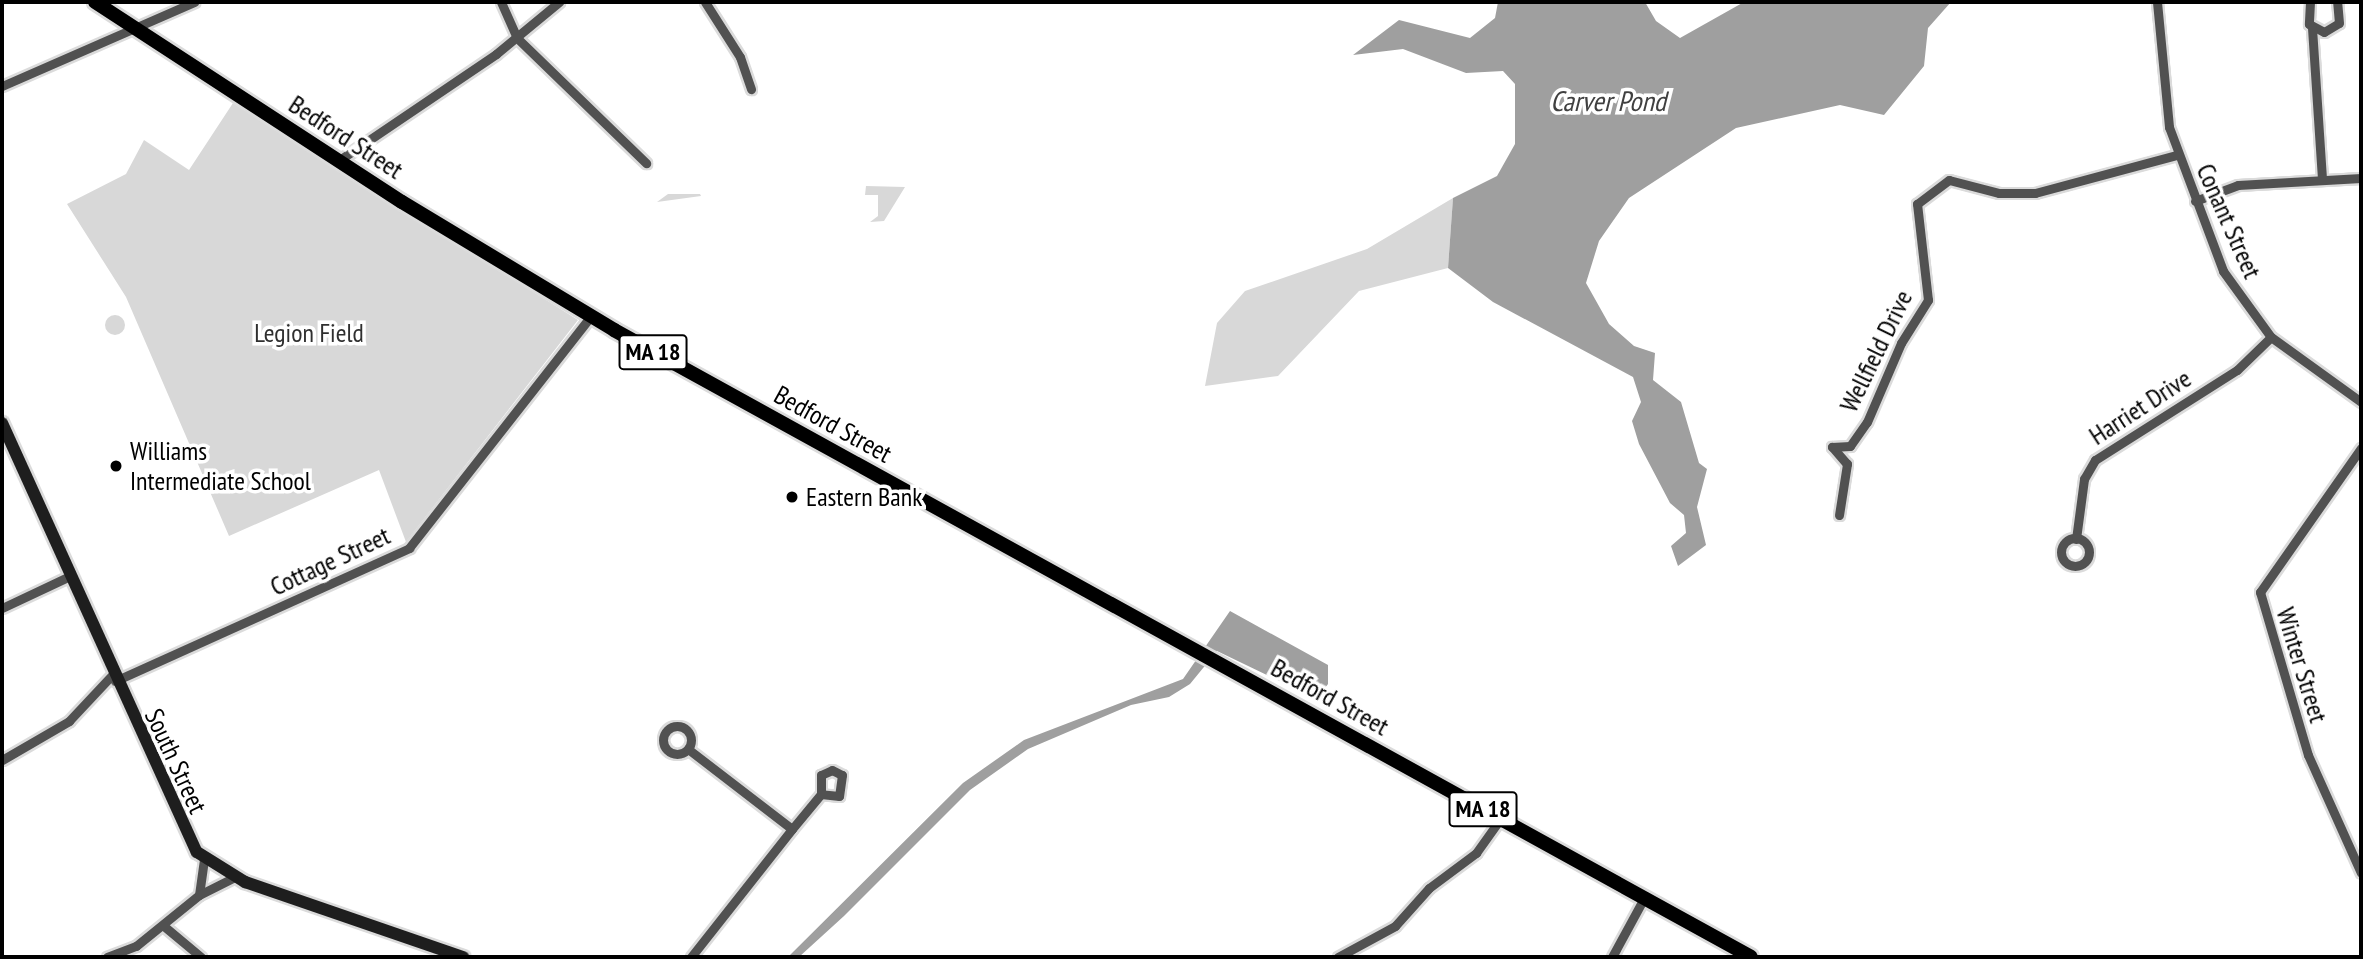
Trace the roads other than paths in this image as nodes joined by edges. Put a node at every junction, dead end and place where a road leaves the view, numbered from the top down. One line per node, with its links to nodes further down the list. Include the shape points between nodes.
1 (96, 2): 9 (main road, Bedford Street / MA 18)
2 (194, 2): 9 (street)
3 (500, 2): 11 (street)
4 (559, 2): 11 (street)
5 (705, 2): 13 (street, via 740,57)
6 (2157, 2): 14 (street, Conant Street, via 2160,79)
7 (2310, 2): 10 (street, via 2306,13)
8 (2337, 2): 10 (street, via 2342,17 2335,27)
9 (132, 26): 12 (street); 15 (main road, Bedford Street / MA 18)
10 (2312, 28): 18 (street)
11 (517, 38): 15 (street); 16 (street)
12 (2, 86)
13 (751, 89)
14 (2178, 155): 19 (street, Conant Street); 25 (street, Wellfield Drive, via 2035,193 1999,193 1950,180 1917,204 1928,300 1901,342 1867,422 1850,446 1832,447 1847,464)
15 (338, 161): 20 (main road, Bedford Street / MA 18)
16 (646, 163)
17 (2361, 178): 18 (street)
18 (2322, 180): 19 (street, via 2238,185)
19 (2195, 201): 21 (street, Conant Street, via 2231,285)
20 (591, 316): 29 (street, Cottage Street, via 409,548); 33 (main road, Bedford Street / MA 18)
21 (2271, 337): 22 (street, Conant Street); 26 (street, Harriet Drive, via 2238,370 2095,460 2084,479)
22 (2361, 402)
23 (2, 423): 27 (street, South Street)
24 (2361, 448): 36 (street, Winter Street, via 2273,568 2260,600 2312,765)
25 (1839, 515)
26 (2076, 538)
27 (68, 577): 28 (street); 29 (street, South Street)
28 (2, 608)
29 (113, 678): 31 (street, via 69,721); 35 (street, South Street, via 178,823)
30 (688, 749): 34 (street)
31 (2, 760)
32 (821, 794): 34 (street)
33 (1501, 818): 39 (main road, Bedford Street / MA 18); 45 (street, via 1476,853 1429,888 1395,926)
34 (792, 829): 44 (street)
35 (204, 859): 37 (street, South Street); 38 (street)
36 (2361, 873)
37 (235, 877): 38 (street); 43 (street, South Street)
38 (199, 895): 40 (street)
39 (1644, 898): 46 (street); 47 (main road, Bedford Street / MA 18)
40 (165, 927): 41 (street); 42 (street)
41 (107, 957)
42 (201, 957)
43 (463, 957)
44 (691, 957)
45 (1338, 957)
46 (1612, 957)
47 (1751, 957)

